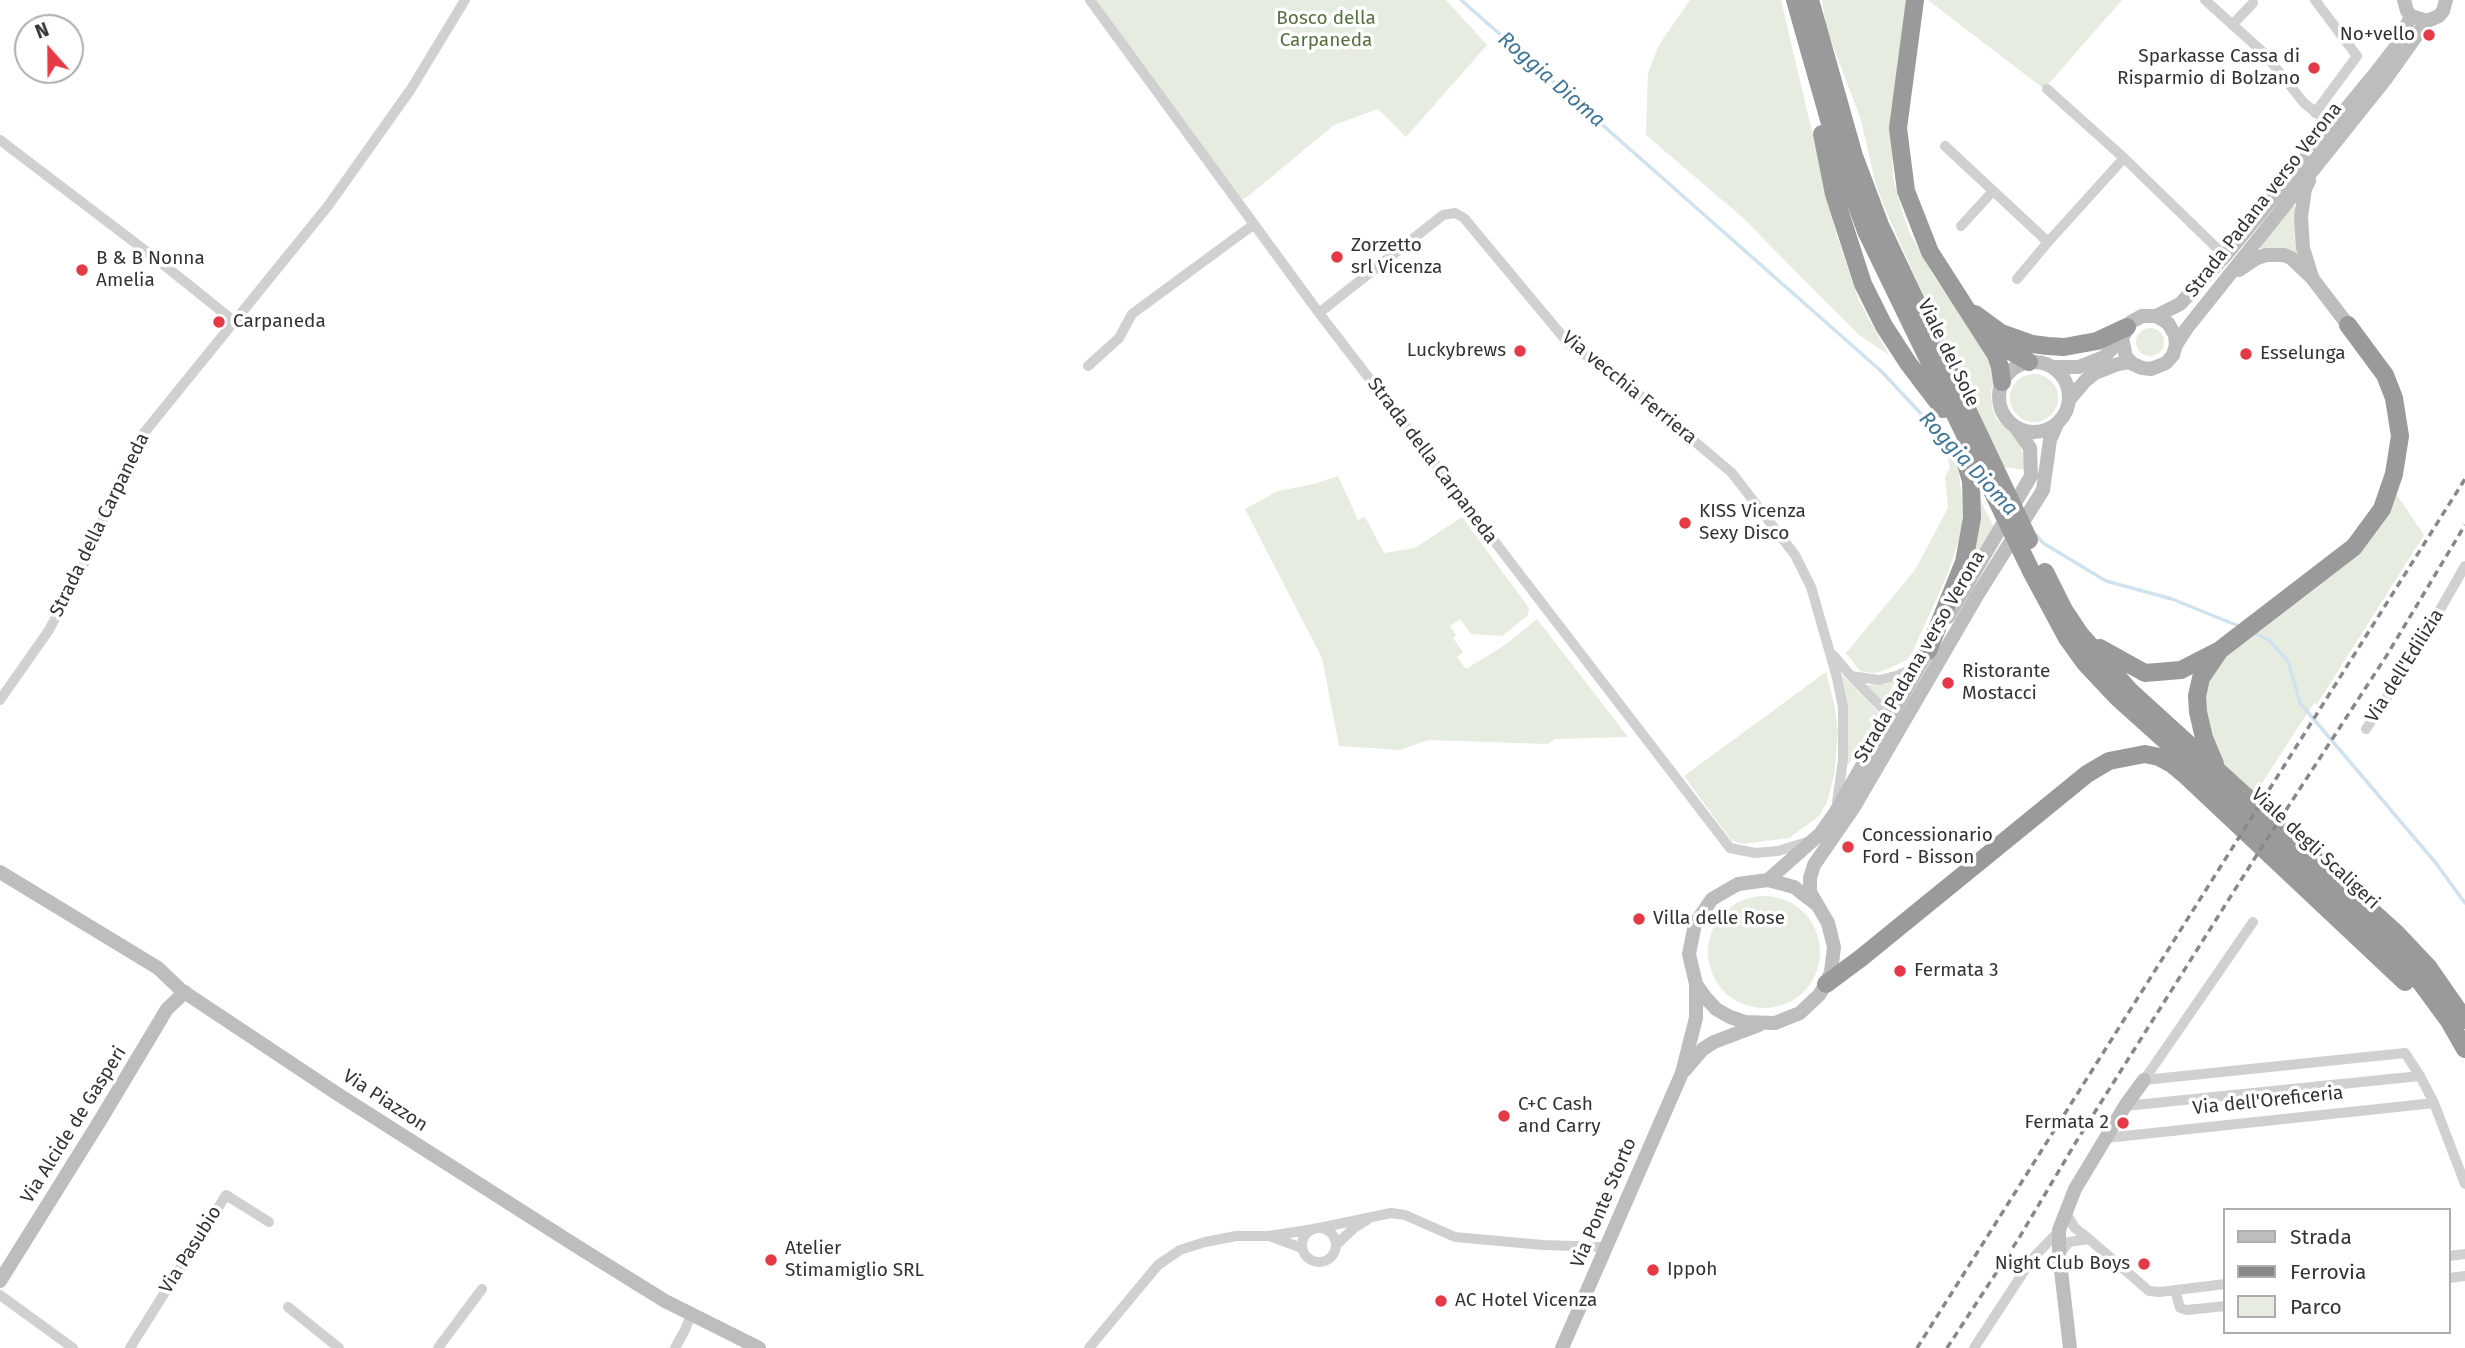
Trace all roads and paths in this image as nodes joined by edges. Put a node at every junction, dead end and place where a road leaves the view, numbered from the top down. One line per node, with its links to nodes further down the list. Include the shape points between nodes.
1 (465, 0): 35 (street, Strada della Carpaneda, via 411,89 328,206)
2 (1090, 0): 24 (street, Strada della Carpaneda)
3 (1795, 0): 13 (highway, Viale del Sole)
4 (1810, 0): 26 (highway, Viale del Sole)
5 (1915, 0): 32 (highway, via 1898,128 1906,191 1930,252)
6 (2205, 0): 14 (street)
7 (2315, 0): 17 (street, via 2357,56)
8 (2404, 0): 11 (main road)
9 (2447, 2): 12 (main road, via 2439,16)
10 (2253, 3): 14 (street)
11 (2411, 16): 12 (main road); 15 (main road)
12 (2427, 21): 15 (main road)
13 (1801, 24): 26 (highway, Viale del Sole, via 1841,162); 51 (highway, via 1835,194 1863,284 1884,326 1957,435 1971,481 1972,518 1964,562)
14 (2232, 25): 17 (street, via 2264,53)
15 (2379, 78): 18 (main road, Strada Padana verso Verona); 22 (main road, Strada Padana verso Verona)
16 (2047, 89): 21 (street)
17 (2315, 113): 18 (street)
18 (2333, 127): 28 (main road, Strada Padana verso Verona)
19 (0, 140): 35 (street)
20 (1945, 146): 23 (street)
21 (2124, 158): 27 (street); 28 (street)
22 (2317, 164): 29 (main road, Strada Padana verso Verona); 31 (main road, via 2305,189 2301,217 2303,248)
23 (1993, 191): 25 (street); 27 (street)
24 (1253, 225): 33 (street, Strada della Carpaneda); 41 (street, via 1132,314 1119,338)
25 (1961, 226)
26 (1873, 228): 48 (highway, Viale del Sole); 53 (highway, Viale del Sole, via 2049,607 2085,663)
27 (2048, 242): 30 (street)
28 (2225, 256): 34 (main road, Strada Padana verso Verona, via 2193,293)
29 (2228, 276): 31 (main road, via 2257,258 2275,254 2291,258); 38 (main road, Strada Padana verso Verona)
30 (2017, 278)
31 (2312, 278): 36 (main road)
32 (1969, 308): 37 (highway, via 2001,332 2032,344 2073,346); 39 (highway, via 2005,348); 43 (highway, via 1996,355)
33 (1319, 313): 49 (street, Via vecchia Ferriera, via 1443,215 1455,213 1464,218 1569,344 1616,374 1732,473 1795,555 1811,587); 60 (street, Strada della Carpaneda, via 1730,848 1778,851)
34 (2155, 316): 37 (main road, via 2142,316); 38 (main road, via 2171,326)
35 (235, 323): 54 (street, Strada della Carpaneda, via 143,434 49,630)
36 (2348, 325): 50 (highway, via 2385,376 2393,398 2400,436 2382,509 2354,547)
37 (2124, 332): 40 (main road, via 2123,351); 42 (main road, via 2104,357 2092,363)
38 (2176, 345): 40 (main road, via 2160,367 2142,368)
39 (2029, 362): 42 (main road); 43 (main road, via 2015,367)
40 (2130, 362): 44 (main road, via 2095,373)
41 (1088, 366)
42 (2053, 367): 44 (main road, via 2067,385)
43 (2002, 382): 46 (main road, via 1998,397 2002,412)
44 (2069, 400): 45 (main road)
45 (2057, 424): 46 (main road, via 2038,432); 57 (main road, Strada Padana verso Verona, via 2050,440 2045,486)
46 (2017, 429): 51 (main road, Strada Padana verso Verona, via 2030,448 2031,476)
47 (2465, 566): 56 (street, Via dell'Edilizia)
48 (2080, 634): 50 (highway, via 2145,673 2181,670); 53 (highway, Viale del Sole)
49 (1827, 646): 52 (street, Via vecchia Ferriera); 59 (street, Via vecchia Ferriera, via 1844,725 1842,782)
50 (2220, 650): 58 (highway, via 2201,678 2197,696 2204,738)
51 (1923, 658): 52 (street, via 1896,676 1879,680); 55 (main road, Strada Padana verso Verona)
52 (1851, 676): 55 (street, Via vecchia Ferriera)
53 (2124, 694): 58 (highway, Viale degli Scaligeri); 72 (highway, Viale degli Scaligeri, via 2387,945 2421,983)
54 (0, 700)
55 (1890, 716): 57 (street); 59 (main road, Strada Padana verso Verona)
56 (2366, 729)
57 (1895, 738): 63 (main road, Strada Padana verso Verona, via 1814,865 1810,892)
58 (2219, 770): 70 (highway, Viale degli Scaligeri, via 2397,934 2429,968)
59 (1835, 813): 60 (main road, Strada Padana verso Verona)
60 (1814, 840): 62 (main road, Strada Padana verso Verona)
61 (0, 872): 65 (main road, Via Piazzon)
62 (1768, 880): 63 (main road, via 1794,887); 66 (main road, via 1731,887 1702,911 1690,939)
63 (1816, 904): 67 (main road, Strada Padana verso Verona, via 1828,923 1834,947)
64 (2253, 922): 76 (street)
65 (158, 968): 68 (main road, Via Piazzon); 69 (main road)
66 (1696, 984): 71 (main road, Strada Padana verso Verona, via 1723,1013); 74 (main road, Via Ponte Storto, via 1696,1018)
67 (1826, 984): 71 (main road, Strada Padana verso Verona, via 1800,1013); 73 (highway, via 2087,774 2109,761 2145,754 2178,769 2387,964 2441,1021)
68 (186, 992): 69 (main road, Via Alcide de Gasperi); 99 (main road, Via Piazzon, via 347,1100)
69 (167, 1009): 92 (main road, Via Alcide de Gasperi)
70 (2465, 1020)
71 (1762, 1024): 74 (main road, Via Ponte Storto, via 1714,1042)
72 (2465, 1049)
73 (2465, 1057)
74 (1682, 1073): 89 (main road, Via Ponte Storto)
75 (2420, 1076): 76 (street, Via dell'Oreficeria, via 2405,1053); 77 (street, Via dell'Oreficeria); 78 (street, Via dell'Oreficeria)
76 (2144, 1080): 78 (main road)
77 (2434, 1103): 79 (street, Via dell'Oreficeria); 80 (street, Via dell'Oreficeria)
78 (2125, 1106): 79 (main road)
79 (2106, 1138): 81 (main road)
80 (2465, 1184)
81 (2065, 1212): 85 (main road); 87 (street)
82 (1377, 1214): 84 (street); 88 (street); 89 (street, via 1405,1215 1455,1237)
83 (269, 1222): 102 (street, Via Pasubio, via 226,1195)
84 (1317, 1229): 86 (street); 88 (street, via 1329,1232); 90 (street, via 1304,1238)
85 (2059, 1230): 91 (main road); 108 (street, via 2032,1259)
86 (1269, 1236): 90 (street); 107 (street, via 1236,1236 1180,1250 1158,1265)
87 (2089, 1239): 91 (street, via 2069,1242); 95 (street, via 2149,1291)
88 (1336, 1245): 90 (street, via 1333,1254 1322,1261 1311,1259)
89 (1605, 1247): 100 (main road, Via Ponte Storto)
90 (1303, 1248)
91 (2059, 1253): 109 (main road)
92 (0, 1281)
93 (2224, 1284): 95 (street)
94 (482, 1289): 104 (street)
95 (2175, 1290): 97 (street, via 2180,1308)
96 (0, 1295): 101 (street)
97 (2224, 1306)
98 (288, 1307): 103 (street)
99 (691, 1315): 105 (street); 106 (main road, Via Piazzon)
100 (1565, 1346)
101 (73, 1348)
102 (130, 1348)
103 (339, 1348)
104 (438, 1348)
105 (675, 1348)
106 (759, 1348)
107 (1089, 1348)
108 (1974, 1348)
109 (2070, 1348)

